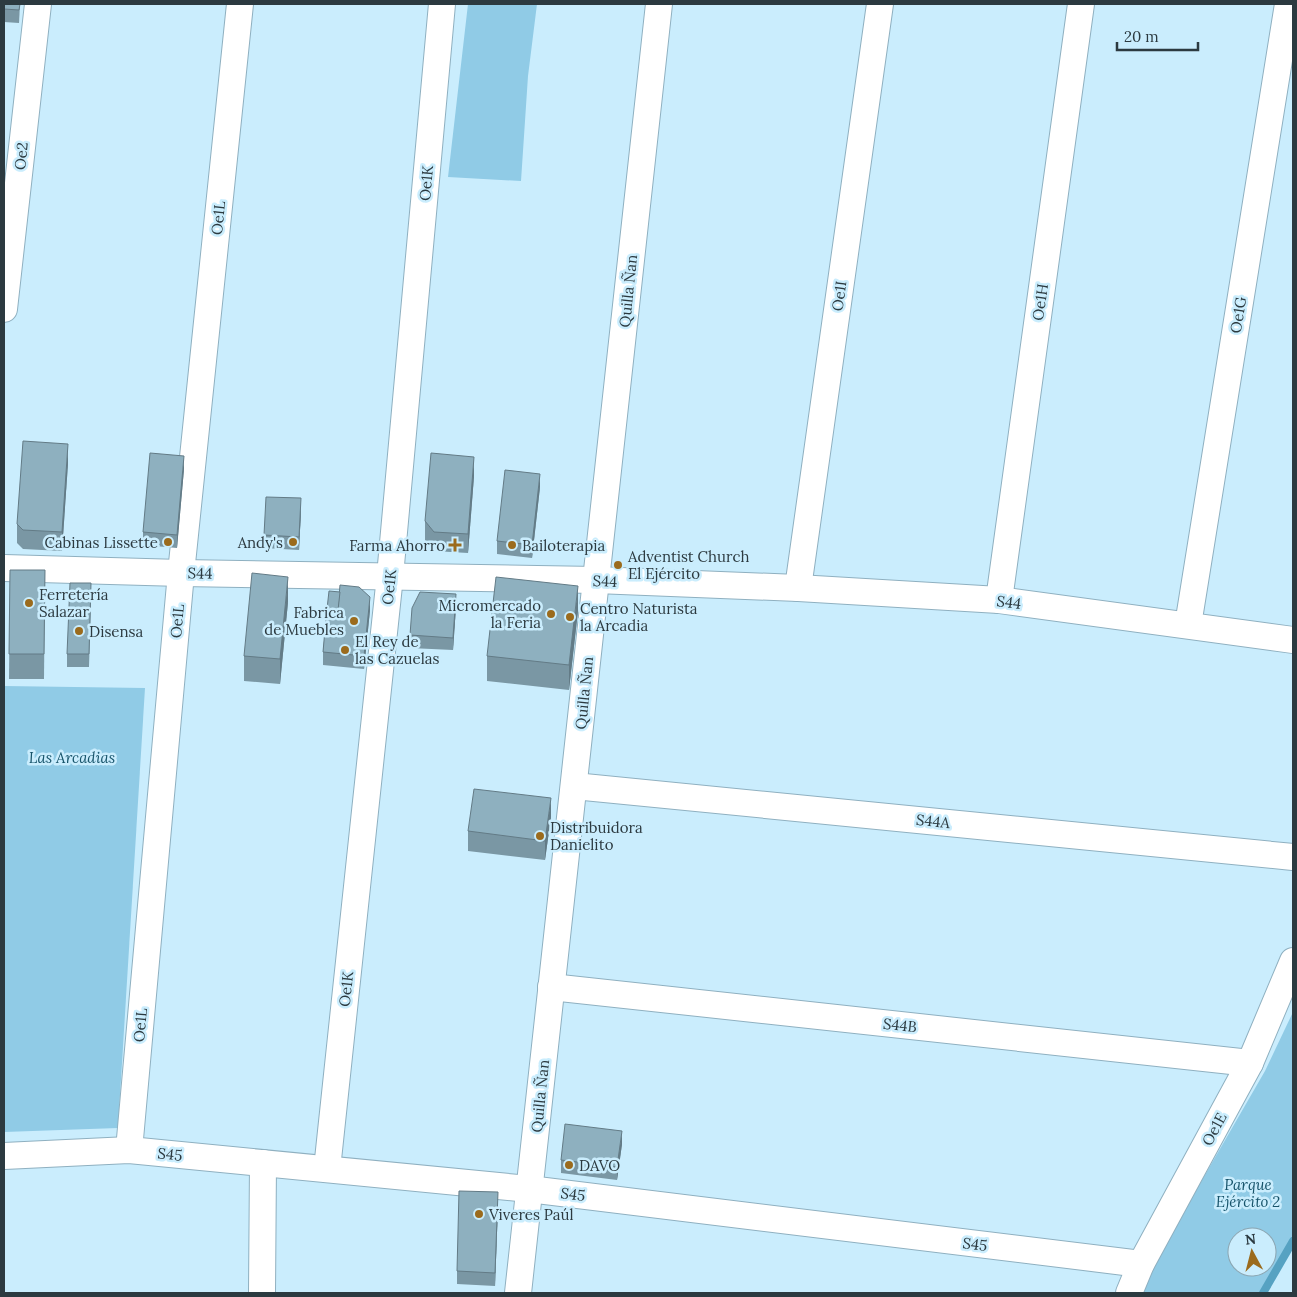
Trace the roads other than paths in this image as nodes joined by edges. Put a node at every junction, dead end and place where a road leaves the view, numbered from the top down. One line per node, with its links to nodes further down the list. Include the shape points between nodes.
1 (38, 4): 8 (street, Oe2)
2 (240, 4): 11 (street, Oe1L)
3 (442, 4): 12 (street, Oe1K)
4 (659, 4): 13 (street, Quilla Ñan)
5 (880, 4): 14 (street, Oe1I)
6 (1081, 4): 15 (street, Oe1H)
7 (1288, 4): 16 (street, Oe1G)
8 (12, 154): 9 (street, Oe2)
9 (4, 309)
10 (4, 568): 11 (street, S44)
11 (182, 573): 12 (street, S44); 23 (street, Oe1L)
12 (390, 576): 13 (street, S44); 26 (street, Oe1K)
13 (596, 580): 14 (street, S44); 18 (street, Quilla Ñan)
14 (798, 588): 15 (street, S44)
15 (999, 600): 16 (street, S44)
16 (1188, 625): 17 (street, S44)
17 (1293, 640)
18 (574, 786): 19 (street, S44A); 21 (street, Quilla Ñan)
19 (1293, 857)
20 (1293, 961): 22 (street, Oe1E)
21 (551, 987): 22 (street, S44B); 27 (street, Quilla Ñan)
22 (1250, 1063): 28 (street, Oe1E)
23 (129, 1150): 24 (street, S45); 25 (street, S45)
24 (4, 1156)
25 (263, 1162): 26 (street, S45); 29 (street)
26 (327, 1169): 27 (street, S45)
27 (529, 1188): 28 (street, S45); 30 (street, Quilla Ñan)
28 (1141, 1264): 31 (street, Oe1E)
29 (262, 1293)
30 (518, 1293)
31 (1129, 1293)

